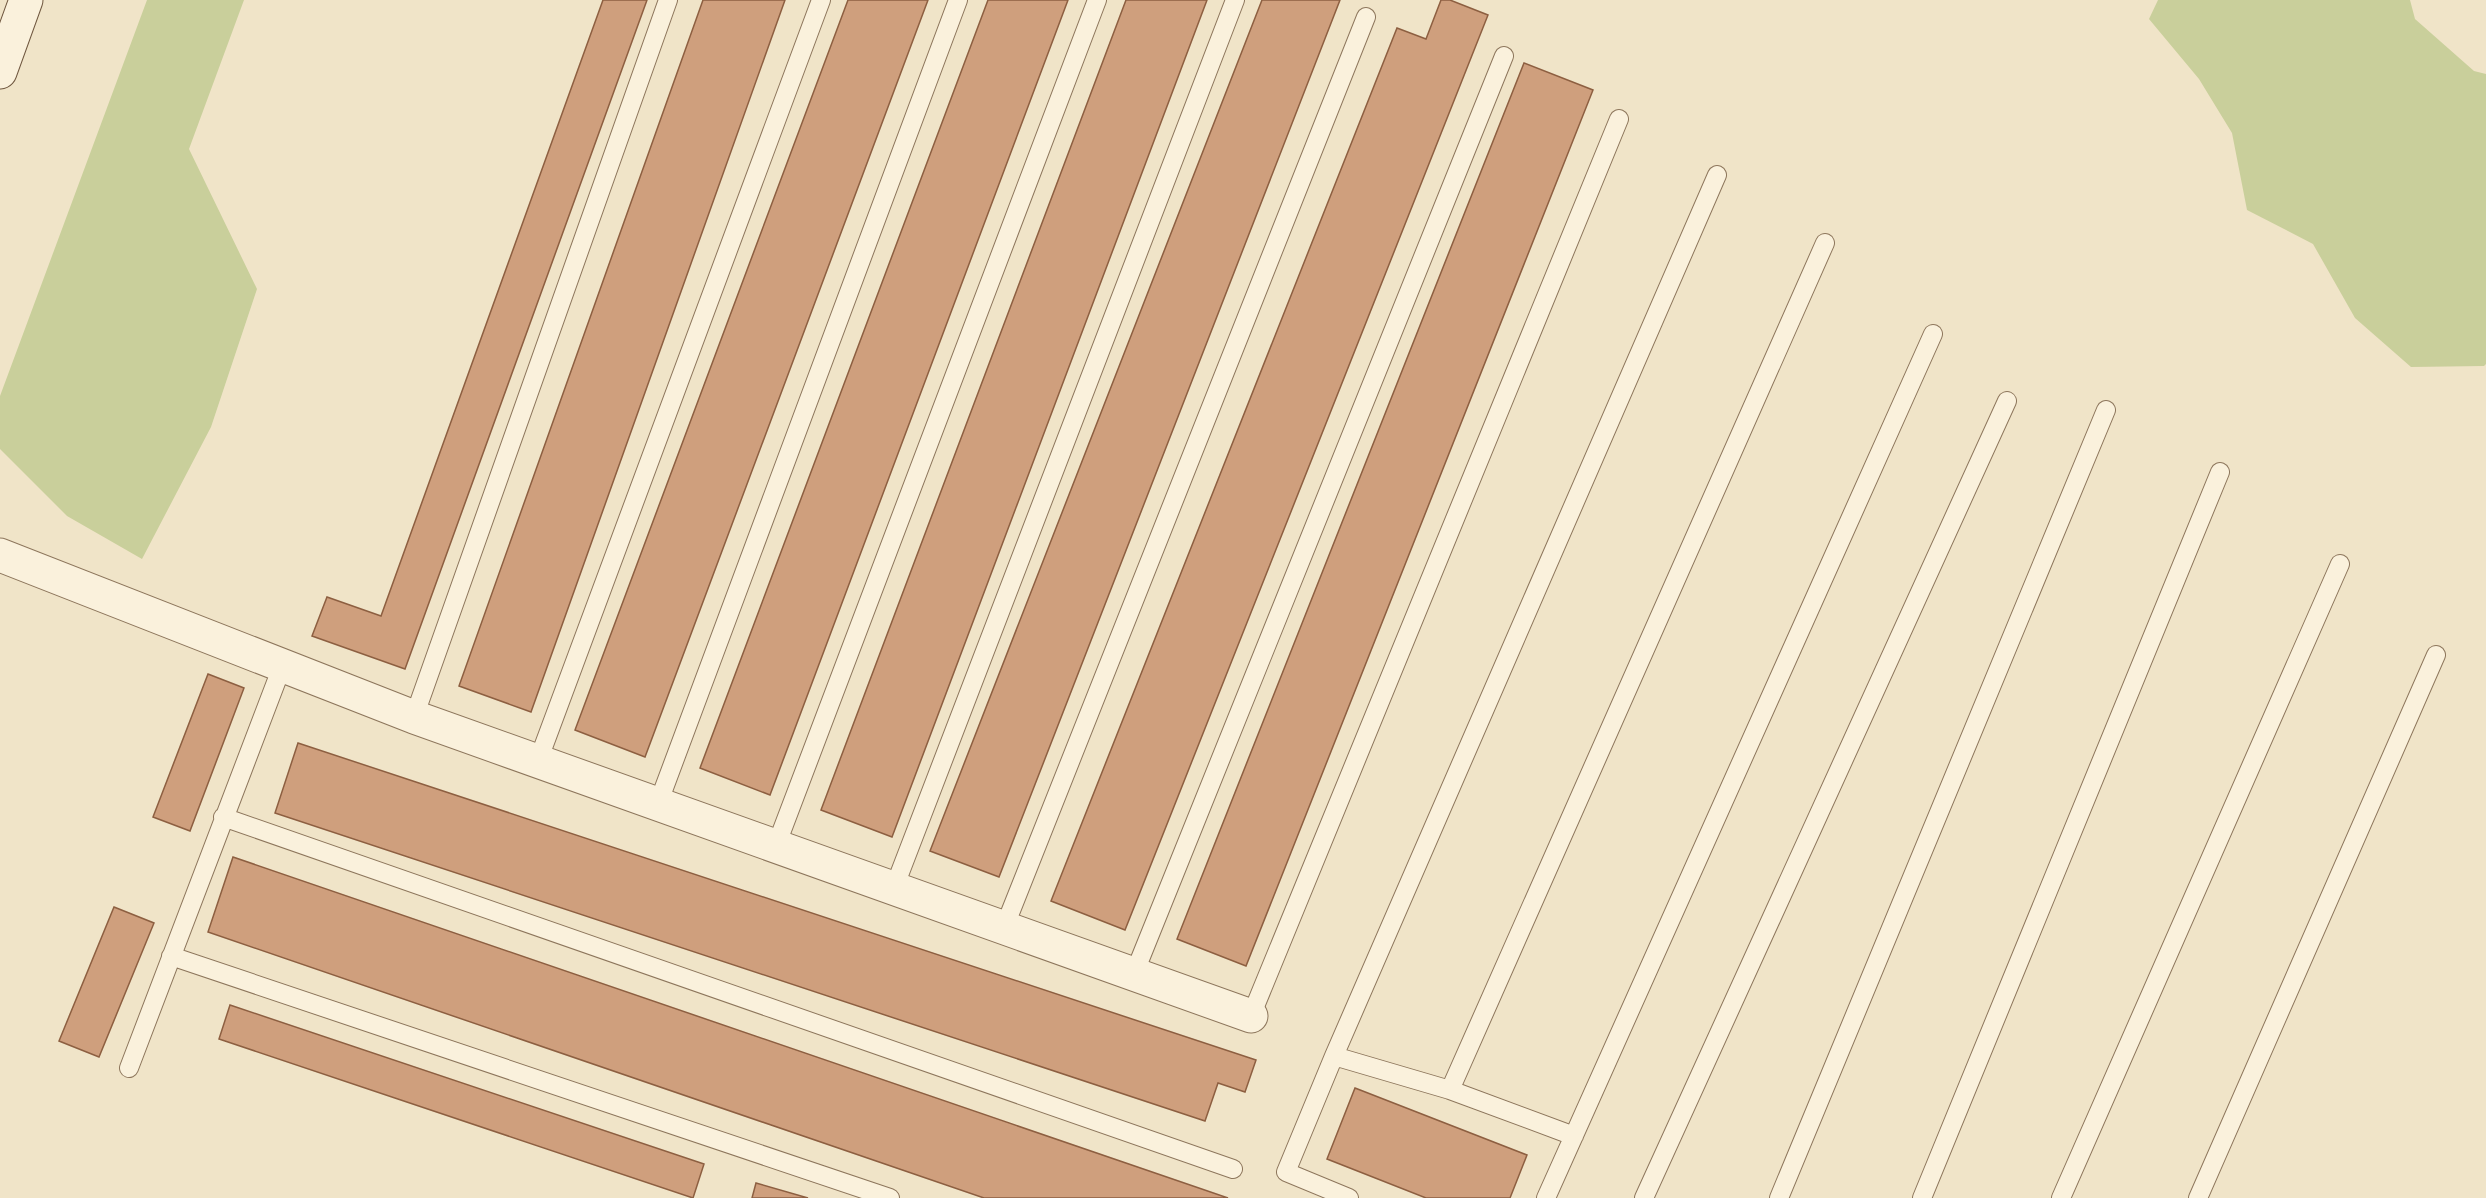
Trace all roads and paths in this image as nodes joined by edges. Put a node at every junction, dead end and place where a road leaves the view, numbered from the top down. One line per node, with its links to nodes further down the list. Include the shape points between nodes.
1 (26, 0): 9 (street)
2 (668, 0): 21 (lane)
3 (821, 0): 22 (lane)
4 (958, 0): 23 (lane)
5 (1097, 0): 25 (lane)
6 (1235, 0): 26 (lane)
7 (1366, 17): 27 (lane)
8 (1504, 56): 29 (lane)
9 (0, 72)
10 (1619, 119): 30 (lane)
11 (1717, 175): 31 (lane)
12 (1826, 243): 33 (lane)
13 (1933, 334): 34 (lane)
14 (2007, 401): 39 (lane)
15 (2106, 410): 40 (lane)
16 (2220, 472): 41 (lane)
17 (0, 555): 20 (street)
18 (2340, 564): 42 (lane)
19 (2436, 655): 43 (lane)
20 (283, 664): 21 (street); 24 (lane)
21 (414, 717): 22 (street)
22 (538, 761): 23 (street)
23 (658, 804): 25 (street)
24 (223, 817): 28 (lane); 35 (lane)
25 (776, 846): 26 (street)
26 (894, 888): 27 (street)
27 (1004, 928): 29 (street)
28 (171, 956): 32 (lane); 36 (lane)
29 (1134, 974): 30 (street)
30 (1251, 1016)
31 (1334, 1056): 33 (lane); 37 (lane, via 1286,1172)
32 (129, 1068)
33 (1450, 1090): 34 (lane)
34 (1574, 1136): 38 (lane)
35 (1233, 1169)
36 (890, 1198)
37 (1349, 1198)
38 (1546, 1198)
39 (1644, 1198)
40 (1779, 1198)
41 (1922, 1198)
42 (2061, 1198)
43 (2198, 1198)

